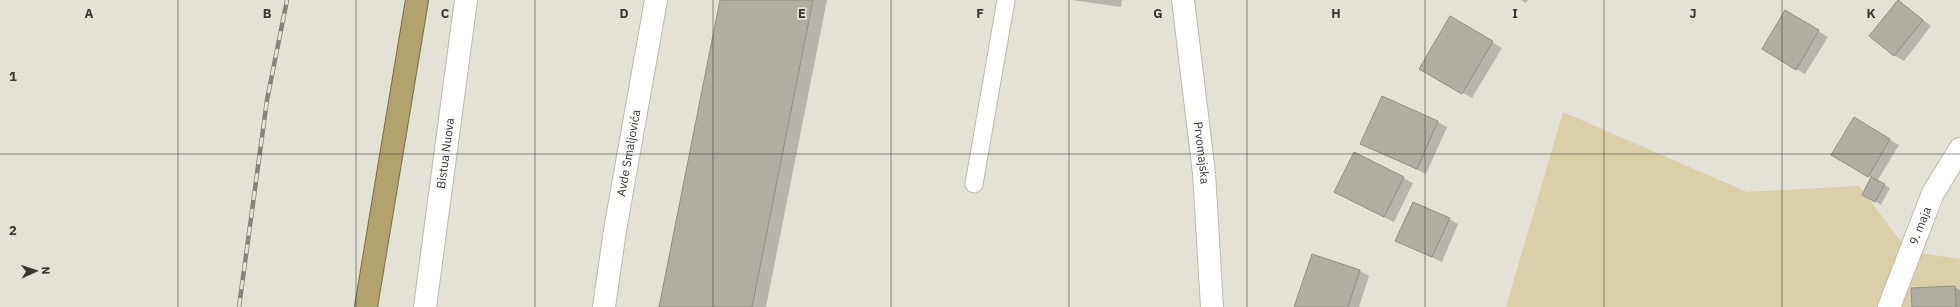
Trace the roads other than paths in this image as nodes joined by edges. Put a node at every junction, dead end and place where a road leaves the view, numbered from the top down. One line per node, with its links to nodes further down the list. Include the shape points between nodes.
1 (417, 0): 8 (highway)
2 (466, 0): 9 (street, Bistua Nuova)
3 (656, 0): 10 (street, Avde Smaljovića, via 615,230)
4 (1006, 0): 7 (lane)
5 (1183, 0): 11 (street, Prvomajska, via 1204,173)
6 (1960, 149): 12 (street, 9. maja, via 1934,193)
7 (974, 184)
8 (366, 307)
9 (424, 307)
10 (604, 307)
11 (1212, 307)
12 (1889, 307)

